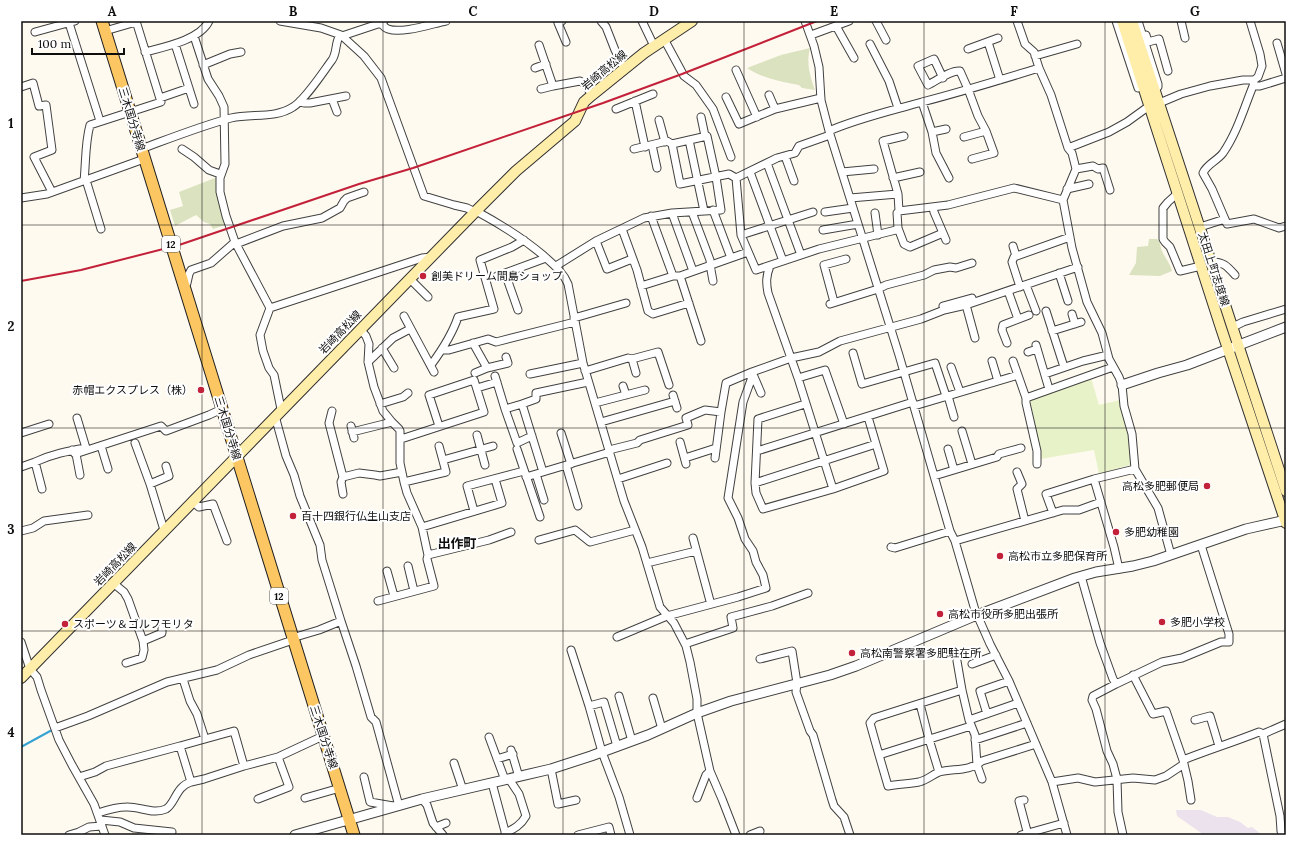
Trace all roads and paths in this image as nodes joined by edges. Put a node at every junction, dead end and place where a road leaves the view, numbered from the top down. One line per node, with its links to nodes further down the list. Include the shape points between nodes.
1 (209, 21): 27 (street)
2 (280, 21): 25 (street, via 321,28)
3 (446, 21): 21 (street, via 402,30 388,29)
4 (562, 21): 32 (street, via 558,23)
5 (601, 21): 48 (street, via 606,26)
6 (642, 21): 39 (street)
7 (692, 21): 30 (main road, 岩崎高松線)
8 (805, 21): 26 (street)
9 (849, 21): 23 (street)
10 (876, 21): 31 (street)
11 (1017, 21): 43 (street, via 1025,44)
12 (1116, 21): 75 (street)
13 (1122, 21): 75 (main road, 太田上町志度線)
14 (1132, 21): 62 (main road, 太田上町志度線)
15 (1138, 21): 62 (street, via 1158,84)
16 (1141, 21): 51 (street, via 1148,42 1159,39)
17 (1181, 21): 29 (street)
18 (1250, 21): 56 (street, via 1262,66)
19 (72, 22): 24 (street); 85 (street)
20 (136, 22): 22 (street); 41 (street)
21 (382, 22): 25 (street)
22 (103, 26): 79 (main road, 三木国分寺線 / 12)
23 (836, 26): 26 (street); 44 (street)
24 (36, 32)
25 (340, 35): 71 (street, via 332,60); 132 (street, via 364,56 382,78 424,196)
26 (811, 35): 69 (street, via 819,67)
27 (194, 36): 35 (street); 46 (street)
28 (998, 38): 33 (street)
29 (1185, 38)
30 (664, 39): 39 (main road, 岩崎高松線); 102 (street, via 684,76 696,85 713,109)
31 (886, 40)
32 (566, 42)
33 (988, 42): 40 (street); 55 (street)
34 (1277, 43): 52 (street)
35 (175, 44): 41 (street); 59 (street)
36 (870, 44): 76 (street, via 889,81)
37 (1078, 44): 43 (street)
38 (539, 45): 45 (street)
39 (654, 46): 48 (main road, 岩崎高松線)
40 (968, 49)
41 (146, 52): 68 (street)
42 (241, 52): 46 (street)
43 (1035, 56): 49 (street)
44 (854, 58)
45 (546, 64): 47 (street); 57 (street)
46 (203, 66): 83 (street, via 222,101)
47 (535, 68)
48 (624, 68): 64 (main road, 岩崎高松線)
49 (1039, 68): 55 (street); 97 (street)
50 (736, 70): 81 (street)
51 (1168, 71)
52 (1286, 74)
53 (943, 78): 61 (street, via 960,71)
54 (1286, 78): 56 (street, via 1260,86)
55 (1000, 80): 61 (street)
56 (1253, 83): 75 (street, via 1243,80 1192,90); 142 (street, via 1237,127 1223,152 1203,173)
57 (553, 86): 60 (street); 64 (street, via 580,81)
58 (21, 87): 122 (street, via 34,83 39,106 46,105 52,150 34,157)
59 (189, 88): 68 (street); 74 (street)
60 (542, 89)
61 (968, 89): 73 (street); 87 (street)
62 (1154, 90): 75 (main road, 太田上町志度線)
63 (653, 94): 72 (street)
64 (592, 95): 132 (main road, 岩崎高松線, via 584,102 574,121 516,171)
65 (769, 95): 78 (street)
66 (346, 96): 70 (street)
67 (726, 97): 81 (street, via 739,124)
68 (160, 98): 79 (street, via 161,102)
69 (821, 98): 78 (street); 89 (street)
70 (332, 99): 71 (street, via 310,103); 80 (street)
71 (300, 101): 83 (street, via 292,108 282,111)
72 (635, 101): 77 (street); 96 (street)
73 (922, 102): 76 (street); 88 (street)
74 (194, 104)
75 (1151, 106): 97 (street, via 1109,132); 124 (main road, 太田上町志度線); 146 (main road, 太田上町志度線)
76 (898, 108): 89 (street, via 849,122)
77 (616, 109)
78 (775, 109): 81 (street)
79 (130, 112): 85 (street); 100 (main road, 三木国分寺線 / 12)
80 (337, 112)
81 (757, 116)
82 (701, 117): 90 (street)
83 (224, 120): 100 (street); 111 (street, via 225,164)
84 (659, 120): 94 (street)
85 (100, 121): 116 (street, via 90,125 86,138)
86 (946, 129): 88 (street)
87 (986, 131): 92 (street); 103 (street, via 994,153)
88 (932, 132): 115 (street, via 936,153)
89 (830, 133): 101 (street, via 799,146); 109 (street)
90 (706, 136): 93 (street); 112 (street)
91 (904, 136): 114 (street, via 883,141)
92 (964, 137)
93 (689, 140): 95 (street); 117 (street)
94 (665, 142): 95 (street); 96 (street)
95 (672, 144): 117 (street, via 680,184)
96 (648, 146): 99 (street); 105 (street)
97 (1068, 148): 107 (street)
98 (182, 149): 111 (street, via 209,170)
99 (634, 150)
100 (143, 154): 116 (street); 185 (main road, 三木国分寺線 / 12)
101 (785, 156): 104 (street); 118 (street)
102 (731, 157)
103 (972, 159)
104 (767, 163): 108 (street); 141 (street)
105 (657, 168)
106 (874, 168): 109 (street)
107 (1076, 169): 120 (street); 121 (street, via 1093,166 1103,168)
108 (750, 172): 113 (street); 144 (street)
109 (842, 172): 127 (street)
110 (920, 172): 114 (street)
111 (220, 174): 159 (street, via 220,192)
112 (716, 176): 113 (street, via 729,174); 117 (street); 131 (street, via 721,210)
113 (736, 178): 152 (street)
114 (893, 178): 125 (street)
115 (949, 178)
116 (85, 181): 122 (street); 148 (street)
117 (698, 181): 133 (street)
118 (794, 181)
119 (1089, 184): 120 (street)
120 (1067, 189): 128 (street)
121 (1110, 190)
122 (52, 192): 126 (street)
123 (364, 192): 159 (street, via 347,198 340,208 322,218 283,226)
124 (1178, 192): 175 (main road, 太田上町志度線); 175 (street, via 1163,208 1163,239 1170,247 1180,271)
125 (898, 194): 127 (street); 134 (street)
126 (21, 198)
127 (850, 198): 130 (street)
128 (1063, 200): 129 (street, via 1014,188); 154 (street)
129 (933, 207): 134 (street); 151 (street)
130 (853, 208): 137 (street); 143 (street)
131 (713, 210): 133 (street); 166 (street)
132 (475, 211): 156 (street); 164 (main road, 岩崎高松線)
133 (704, 211): 135 (street)
134 (899, 211): 147 (street)
135 (692, 212): 138 (street); 172 (street)
136 (813, 212): 141 (street)
137 (825, 212)
138 (672, 213): 140 (street); 177 (street)
139 (876, 213): 153 (street)
140 (651, 216): 149 (street); 182 (street)
141 (788, 219): 144 (street); 162 (street)
142 (1225, 219): 145 (street, via 1227,224 1254,219 1273,227); 146 (street)
143 (858, 224): 150 (street); 155 (street)
144 (770, 226): 152 (street); 169 (street)
145 (1286, 226)
146 (1200, 227): 170 (main road, 太田上町志度線)
147 (898, 228): 151 (street, via 904,244 910,247); 153 (street)
148 (101, 229)
149 (622, 229): 158 (street); 167 (street)
150 (823, 230)
151 (942, 233): 157 (street)
152 (741, 235): 161 (street)
153 (878, 235): 155 (street)
154 (1070, 237): 163 (street); 176 (street)
155 (862, 239): 162 (street); 188 (street)
156 (524, 240): 165 (street); 218 (street, via 480,260 494,309 458,317)
157 (946, 240)
158 (596, 242): 167 (street, via 606,269); 173 (street)
159 (236, 243): 185 (street, via 211,263 191,270); 196 (street)
160 (1013, 246): 163 (street)
161 (748, 252): 166 (street); 174 (street, via 756,270)
162 (801, 255): 169 (street)
163 (1016, 256): 187 (street, via 1012,262)
164 (431, 257): 183 (main road, 岩崎高松線); 196 (street)
165 (546, 258): 173 (street); 178 (street)
166 (731, 258): 172 (street)
167 (632, 259): 186 (street)
168 (846, 259): 188 (street, via 824,265 832,303)
169 (784, 261): 174 (street)
170 (1211, 262): 180 (street, via 1217,261 1226,265); 207 (main road, 太田上町志度線)
171 (972, 263): 188 (street, via 956,268 934,270)
172 (711, 265): 177 (street); 184 (street)
173 (556, 266): 205 (street, via 568,284)
174 (770, 266): 224 (street, via 766,284 768,293)
175 (1201, 266): 219 (main road, 太田上町志度線)
176 (1078, 267): 179 (street); 222 (street, via 1086,299 1102,333)
177 (693, 271): 182 (street)
178 (505, 273): 181 (street); 198 (street)
179 (1059, 274): 187 (street); 192 (street)
180 (1235, 275)
181 (497, 276)
182 (676, 276): 186 (street); 194 (street)
183 (410, 279): 190 (street); 209 (main road, 岩崎高松線)
184 (713, 282)
185 (184, 286): 264 (main road, 三木国分寺線 / 12)
186 (641, 286): 194 (street, via 648,312 653,314)
187 (1023, 286): 189 (street); 199 (street)
188 (878, 289): 206 (street)
189 (1008, 291): 195 (street); 204 (street)
190 (428, 297)
191 (972, 298): 206 (street)
192 (1068, 301)
193 (626, 303): 205 (street)
194 (689, 303): 213 (street)
195 (966, 305): 206 (street, via 921,319); 212 (street)
196 (270, 308): 268 (street, via 260,335 262,351 274,375)
197 (1286, 309): 207 (street)
198 (518, 310)
199 (1036, 311)
200 (1046, 311): 211 (street)
201 (1072, 314): 211 (street, via 1078,323)
202 (404, 316): 210 (street)
203 (1029, 316): 204 (street)
204 (1018, 319): 214 (street, via 1003,325 1002,330)
205 (574, 320): 215 (street, via 496,342 488,340); 229 (street)
206 (890, 325): 224 (street, via 840,341 819,352); 238 (street)
207 (1233, 326): 216 (main road, 太田上町志度線)
208 (1286, 327): 216 (street)
209 (360, 329): 228 (street, via 369,344); 268 (main road, 岩崎高松線)
210 (410, 329): 217 (street, via 392,338); 218 (street, via 433,369)
211 (1052, 332): 231 (street)
212 (975, 338)
213 (701, 342)
214 (1007, 342)
215 (473, 344): 218 (street); 234 (street)
216 (1239, 345): 219 (street); 329 (main road, 太田上町志度線)
217 (382, 348): 228 (street); 233 (street)
218 (442, 350)
219 (1228, 350): 247 (street); 340 (main road, 太田上町志度線)
220 (1028, 352): 241 (street, via 1036,347)
221 (853, 353): 238 (street, via 862,384)
222 (1108, 355): 231 (street); 232 (street)
223 (506, 357): 234 (street, via 508,363)
224 (791, 358): 237 (street); 243 (street)
225 (632, 359): 235 (street, via 628,358); 236 (street); 246 (street, via 658,352)
226 (992, 361): 244 (street)
227 (1013, 361): 242 (street)
228 (368, 362): 260 (street)
229 (583, 363): 235 (street); 240 (street)
230 (951, 367): 252 (street)
231 (1064, 367): 241 (street)
232 (1113, 367): 247 (street); 250 (street)
233 (394, 368)
234 (487, 368): 239 (street)
235 (585, 372): 245 (street)
236 (636, 372)
237 (752, 372): 254 (street); 267 (street, via 726,383); 368 (street, via 743,402 728,498 745,539 753,551 766,588)
238 (904, 372): 256 (street, via 935,363); 263 (street)
239 (475, 373)
240 (530, 374)
241 (1045, 374): 250 (street)
242 (1018, 375): 244 (street); 257 (street)
243 (798, 378): 262 (street); 275 (street, via 825,370)
244 (998, 381): 252 (street)
245 (588, 382): 259 (street); 261 (street, via 536,393 536,399)
246 (669, 385)
247 (1122, 385): 312 (street, via 1124,406 1132,434)
248 (623, 386): 255 (street)
249 (477, 388): 265 (street, via 496,379); 276 (street, via 484,412); 276 (street, via 474,380 429,396)
250 (1049, 389): 257 (street)
251 (645, 390): 255 (street)
252 (960, 392): 256 (street)
253 (408, 393): 260 (street)
254 (761, 393)
255 (626, 395): 259 (street)
256 (947, 396): 263 (street); 269 (street)
257 (1026, 398): 306 (street)
258 (675, 401): 273 (street)
259 (595, 403): 273 (street)
260 (380, 404): 272 (street, via 382,411)
261 (522, 404): 265 (street); 283 (street)
262 (805, 404): 281 (street); 297 (street, via 758,419)
263 (914, 404): 270 (street); 319 (street)
264 (222, 409): 288 (street, via 166,431 161,426); 299 (main road, 三木国分寺線 / 12)
265 (505, 409): 283 (street, via 517,443)
266 (332, 411): 320 (street, via 329,423)
267 (721, 412): 291 (street); 296 (street, via 705,410 686,418 688,425)
268 (278, 413): 299 (main road, 岩崎高松線); 369 (street, via 286,456 320,545 322,560)
269 (954, 416)
270 (868, 417): 275 (street); 287 (street)
271 (77, 418): 298 (street, via 86,448)
272 (392, 422): 278 (street); 284 (street, via 399,429)
273 (601, 422): 296 (street)
274 (49, 424): 279 (street)
275 (844, 424): 281 (street)
276 (439, 426): 284 (street)
277 (962, 431): 305 (street)
278 (353, 432)
279 (21, 433)
280 (561, 433): 308 (street)
281 (816, 433): 297 (street); 302 (street)
282 (477, 435): 295 (street)
283 (532, 436): 316 (street)
284 (401, 439): 314 (street)
285 (680, 442): 291 (street, via 685,461)
286 (135, 443): 326 (street)
287 (876, 444): 302 (street); 327 (street, via 884,471)
288 (101, 446): 298 (street); 311 (street)
289 (439, 446): 301 (street)
290 (493, 446): 295 (street)
291 (716, 448): 300 (street)
292 (1021, 448): 305 (street, via 999,454 998,460)
293 (517, 449): 317 (street)
294 (948, 449): 313 (street)
295 (481, 450): 301 (street); 307 (street)
296 (610, 451): 308 (street); 322 (street)
297 (757, 451): 325 (street)
298 (74, 452): 303 (street, via 51,455); 318 (street)
299 (236, 456): 332 (main road, 岩崎高松線); 372 (main road, 三木国分寺線 / 12)
300 (715, 458)
301 (443, 460): 324 (street, via 446,472)
302 (824, 461): 325 (street); 327 (street)
303 (35, 462): 310 (street); 328 (street)
304 (668, 463): 322 (street)
305 (972, 464): 313 (street)
306 (1037, 464)
307 (485, 465)
308 (569, 465): 316 (street); 334 (street)
309 (166, 466): 326 (street, via 169,476)
310 (21, 467)
311 (108, 469)
312 (1135, 469): 323 (street); 355 (street, via 1158,508)
313 (954, 470): 319 (street)
314 (402, 472): 320 (street, via 380,476 359,473); 324 (street)
315 (1017, 472): 339 (street, via 1022,484 1017,489)
316 (539, 473): 317 (street); 331 (street)
317 (525, 474): 321 (street); 338 (street)
318 (80, 475)
319 (934, 476): 345 (street)
320 (343, 477): 330 (street)
321 (495, 479): 335 (street, via 502,503); 335 (street, via 467,486)
322 (618, 479): 343 (street)
323 (1094, 479): 333 (street); 336 (street, via 1046,494)
324 (404, 482): 341 (street)
325 (755, 483): 327 (street, via 763,509)
326 (150, 484): 342 (street)
327 (833, 488)
328 (42, 489)
329 (1286, 491)
330 (343, 494)
331 (544, 500)
332 (192, 501): 342 (main road, 岩崎高松線); 349 (street, via 199,507 213,504)
333 (1101, 502): 336 (street, via 1079,510); 358 (street)
334 (578, 506)
335 (474, 511): 341 (street)
336 (1053, 513): 339 (street)
337 (88, 515): 344 (street, via 44,522)
338 (540, 517)
339 (1025, 521): 350 (street)
340 (1286, 521): 351 (street, via 1246,530)
341 (422, 527): 354 (street)
342 (164, 530): 361 (main road, 岩崎高松線)
343 (635, 530): 348 (street, via 590,542 576,530); 356 (street)
344 (21, 531)
345 (950, 531): 350 (street); 352 (street, via 895,548)
346 (512, 532): 354 (street)
347 (693, 538): 353 (street)
348 (539, 540)
349 (227, 541)
350 (955, 541): 367 (street)
351 (1201, 545): 355 (street); 383 (street, via 1230,634 1229,642 1221,642 1182,658 1162,662)
352 (891, 547)
353 (696, 551): 356 (street); 366 (street)
354 (428, 555): 362 (street, via 434,586)
355 (1171, 555): 358 (street)
356 (647, 563): 368 (street, via 660,607)
357 (408, 566): 362 (street)
358 (1119, 569): 360 (street)
359 (388, 571): 364 (street)
360 (1081, 576): 367 (street); 388 (street, via 1100,643)
361 (113, 583): 373 (street, via 124,592); 382 (main road, 岩崎高松線)
362 (414, 591): 364 (street)
363 (808, 593): 375 (street, via 731,617 733,628)
364 (394, 596): 365 (street)
365 (378, 601)
366 (710, 601)
367 (978, 615): 377 (street); 387 (street, via 856,666)
368 (668, 616): 371 (street); 375 (street)
369 (341, 621): 372 (street); 443 (street, via 371,717 378,728)
370 (162, 628): 373 (street, via 162,633)
371 (617, 637)
372 (293, 639): 385 (street, via 217,670); 404 (main road, 三木国分寺線 / 12)
373 (143, 641): 380 (street, via 142,658)
374 (21, 642): 382 (street)
375 (685, 644): 395 (street, via 697,699)
376 (571, 650): 394 (street)
377 (996, 655): 381 (street); 386 (street)
378 (760, 659): 387 (street, via 792,651)
379 (957, 661): 389 (street)
380 (126, 663)
381 (972, 664)
382 (30, 669): 384 (main road, 岩崎高松線); 401 (street, via 36,678)
383 (1133, 675): 388 (street); 418 (street, via 1153,714 1166,711)
384 (21, 678)
385 (183, 679): 401 (street, via 167,682); 406 (street)
386 (1009, 681): 392 (street); 396 (street, via 980,691)
387 (797, 683): 395 (street); 464 (street, via 796,692 813,735 834,806 844,818)
388 (1116, 684): 429 (street, via 1093,696 1092,700)
389 (962, 690): 393 (street); 398 (street)
390 (619, 696): 409 (street)
391 (653, 698): 402 (street)
392 (1018, 703): 396 (street); 399 (street)
393 (920, 704): 407 (street); 415 (street, via 874,718 870,723)
394 (589, 706): 412 (street, via 604,702); 414 (street)
395 (697, 713): 402 (street); 423 (street)
396 (987, 714): 398 (street)
397 (1195, 720): 413 (street, via 1210,716)
398 (970, 723): 407 (street); 408 (street)
399 (1027, 723): 408 (street); 410 (street)
400 (1286, 724): 403 (street)
401 (55, 728): 425 (street)
402 (662, 728): 409 (street)
403 (1263, 734): 413 (street, via 1259,732); 467 (street)
404 (323, 736): 416 (street); 434 (main road, 三木国分寺線 / 12)
405 (489, 737): 417 (street)
406 (205, 738): 411 (street); 421 (street, via 234,731)
407 (929, 739): 415 (street); 424 (street)
408 (975, 740): 420 (street)
409 (632, 741): 412 (street)
410 (1036, 744): 420 (street, via 982,761); 432 (street)
411 (180, 746): 425 (street, via 106,766); 431 (street)
412 (617, 746): 414 (street)
413 (1219, 746): 418 (street)
414 (602, 752): 422 (street); 461 (street)
415 (879, 754): 424 (street, via 888,786 920,782)
416 (278, 757): 421 (street); 438 (street, via 289,787)
417 (497, 759): 427 (street, via 512,752); 430 (street)
418 (1183, 762): 429 (street, via 1166,776 1155,780); 442 (street)
419 (454, 763): 435 (street)
420 (977, 765): 424 (street); 428 (street)
421 (244, 766): 431 (street)
422 (551, 769): 427 (street); 440 (street, via 558,804)
423 (710, 771): 437 (street); 462 (street)
424 (939, 772)
425 (79, 777): 444 (street)
426 (364, 777): 443 (street, via 370,802)
427 (520, 777): 430 (street)
428 (982, 779)
429 (1117, 779): 432 (street, via 1095,782 1078,778); 466 (street, via 1118,812)
430 (507, 780): 433 (street); 452 (street, via 519,794 526,816 523,822)
431 (191, 782): 444 (street, via 181,788 168,808 158,811 127,807)
432 (1052, 782): 448 (street)
433 (492, 783): 435 (street); 452 (street)
434 (340, 788): 436 (street); 445 (main road, 三木国分寺線 / 12)
435 (463, 790): 439 (street)
436 (305, 798)
437 (697, 798)
438 (258, 799)
439 (422, 799): 443 (street); 449 (street)
440 (576, 800)
441 (1024, 800): 453 (street, via 1019,801)
442 (1190, 800)
443 (397, 806): 445 (street)
444 (98, 812): 446 (street)
445 (349, 819): 456 (street); 457 (main road, 三木国分寺線 / 12)
446 (101, 823): 451 (street, via 120,822 134,828); 454 (street); 455 (street)
447 (446, 823): 449 (street)
448 (1064, 823): 453 (street); 465 (street)
449 (436, 827): 458 (street)
450 (760, 831): 463 (street)
451 (172, 832)
452 (505, 834)
453 (1026, 834)
454 (69, 835)
455 (105, 835)
456 (295, 835)
457 (354, 835)
458 (443, 835)
459 (578, 835): 460 (street, via 609,827)
460 (611, 835)
461 (630, 835)
462 (736, 835)
463 (750, 835)
464 (850, 835)
465 (1067, 835)
466 (1124, 835)
467 (1282, 835)

